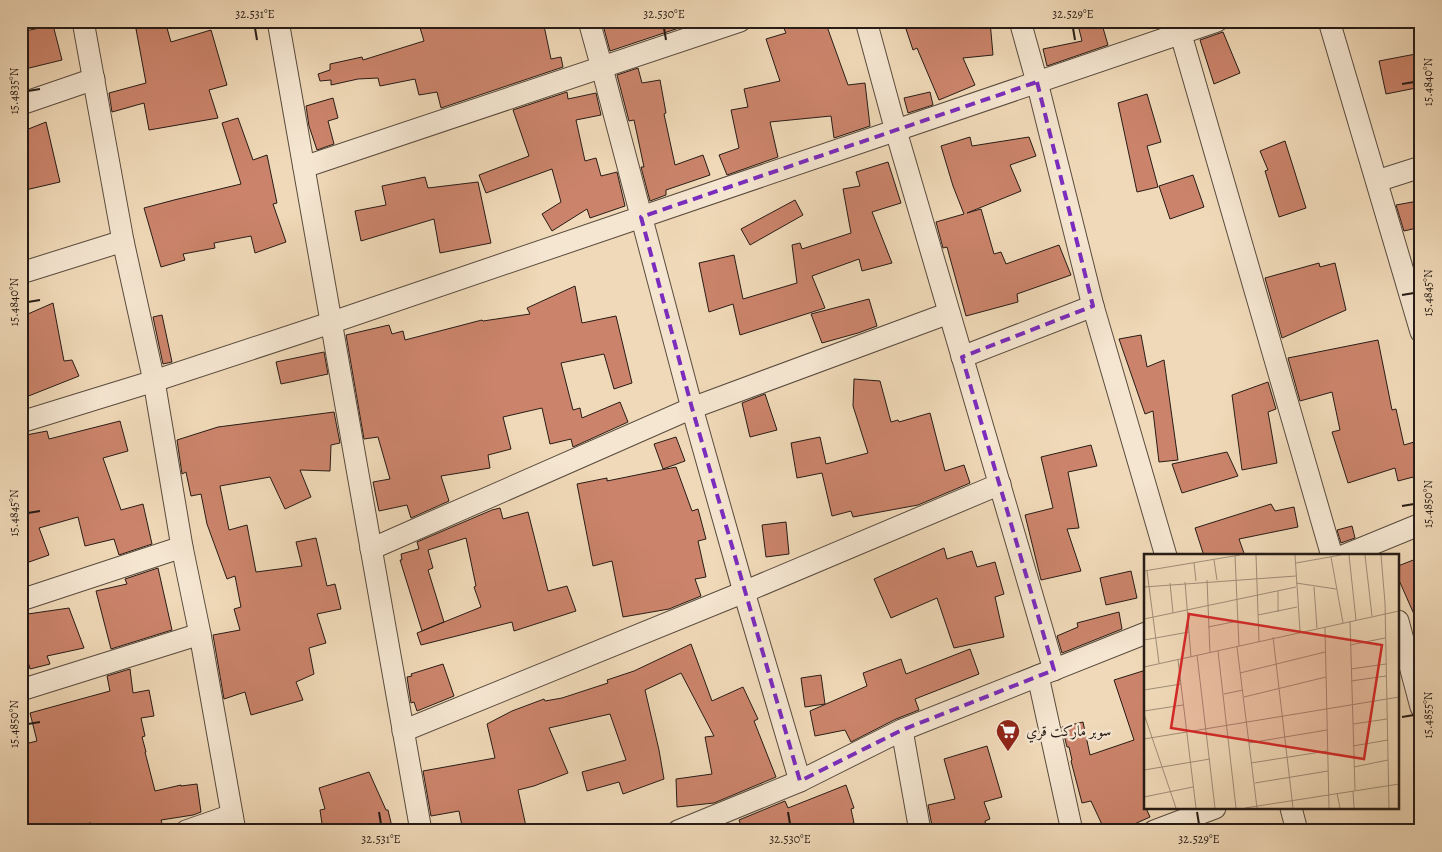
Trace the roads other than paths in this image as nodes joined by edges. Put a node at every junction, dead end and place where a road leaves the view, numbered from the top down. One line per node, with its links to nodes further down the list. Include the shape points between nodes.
1 (82, 21): 11 (street)
2 (278, 21): 15 (street)
3 (589, 21): 10 (street)
4 (740, 21): 10 (street)
5 (866, 21): 14 (street)
6 (1020, 21): 12 (street)
7 (1217, 21): 9 (street)
8 (1329, 21): 17 (street)
9 (1179, 28): 12 (street); 35 (street)
10 (602, 68): 15 (street); 18 (street)
11 (94, 78): 13 (street); 19 (street)
12 (1037, 82): 14 (street); 21 (street)
13 (21, 104)
14 (896, 131): 18 (street); 22 (street)
15 (304, 167): 23 (street)
16 (1421, 167): 17 (street)
17 (1377, 181): 24 (street)
18 (641, 217): 23 (street); 27 (street)
19 (123, 241): 20 (street); 26 (street)
20 (21, 273)
21 (1093, 306): 25 (street); 34 (street)
22 (949, 313): 25 (street); 27 (street)
23 (330, 323): 26 (street); 32 (street)
24 (1420, 330)
25 (962, 357): 29 (street)
26 (154, 380): 28 (street); 31 (street)
27 (692, 408): 32 (street); 37 (street)
28 (21, 422)
29 (1000, 484): 37 (street); 42 (street)
30 (1421, 524): 33 (street)
31 (182, 547): 38 (street); 40 (street)
32 (371, 548): 46 (street)
33 (1379, 549): 36 (street)
34 (1165, 554)
35 (1331, 554)
36 (1353, 554)
37 (744, 592): 46 (street); 47 (street)
38 (21, 600)
39 (1400, 628): 44 (street)
40 (200, 634): 43 (street); 50 (street)
41 (1144, 634): 42 (street)
42 (1046, 673): 45 (street); 55 (street)
43 (21, 690)
44 (1421, 707)
45 (902, 730): 47 (street); 54 (street)
46 (403, 731): 52 (street)
47 (800, 781): 53 (street)
48 (1210, 810): 56 (street)
49 (1292, 810): 57 (street)
50 (233, 823): 51 (street)
51 (186, 831)
52 (421, 831)
53 (678, 831)
54 (920, 831)
55 (1072, 831)
56 (1154, 831)
57 (1297, 831)

